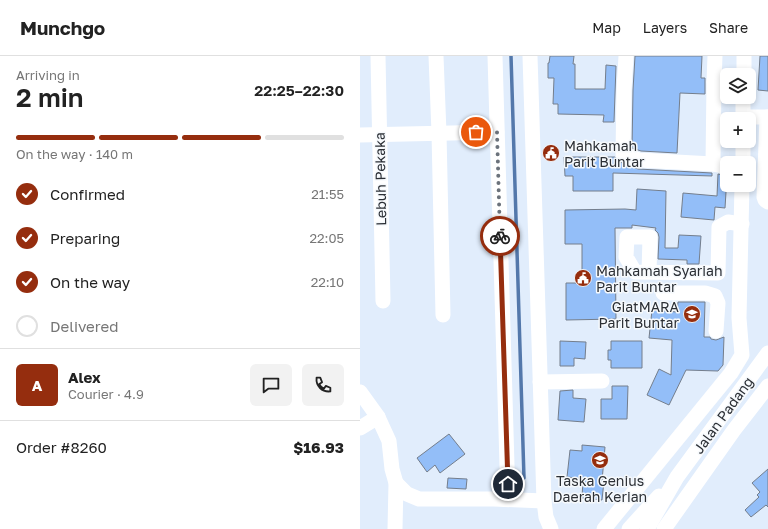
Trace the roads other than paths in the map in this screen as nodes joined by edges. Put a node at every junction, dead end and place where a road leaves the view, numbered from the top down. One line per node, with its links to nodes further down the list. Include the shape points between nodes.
1 (378, 56): 15 (street, Lebuh Pekaka)
2 (436, 56): 14 (street)
3 (495, 56): 13 (street)
4 (530, 56): 31 (street)
5 (626, 56): 18 (street, via 623,154 639,160)
6 (714, 56): 9 (street)
7 (744, 56): 8 (street)
8 (744, 68)
9 (720, 78)
10 (721, 104): 17 (street)
11 (756, 117): 12 (street)
12 (767, 117): 20 (street, via 764,196)
13 (497, 132): 14 (street); 38 (street)
14 (439, 133): 15 (street); 27 (street)
15 (380, 134): 16 (street); 24 (street, Lebuh Pekaka)
16 (360, 135)
17 (720, 156)
18 (720, 165)
19 (742, 192): 21 (street)
20 (768, 202)
21 (742, 224): 22 (street, via 728,222 719,227 718,273); 25 (street)
22 (649, 272)
23 (663, 292): 26 (street, via 705,293 716,296)
24 (383, 301)
25 (740, 302): 26 (street); 42 (street, via 742,355 731,373)
26 (718, 303): 28 (street)
27 (443, 315)
28 (716, 331)
29 (768, 353): 36 (street, Jalan Padang)
30 (602, 380): 31 (street)
31 (540, 382): 39 (street)
32 (768, 386): 45 (street)
33 (360, 392): 34 (street)
34 (378, 417): 35 (street); 37 (street, via 389,441)
35 (360, 428)
36 (677, 477): 43 (street, Jalan Padang); 44 (street, Jalan Padang)
37 (396, 483): 38 (street, via 407,494 419,499); 40 (street)
38 (508, 500): 39 (street)
39 (544, 501): 41 (street)
40 (395, 529)
41 (551, 529)
42 (604, 529)
43 (629, 529)
44 (647, 529)
45 (664, 529)

